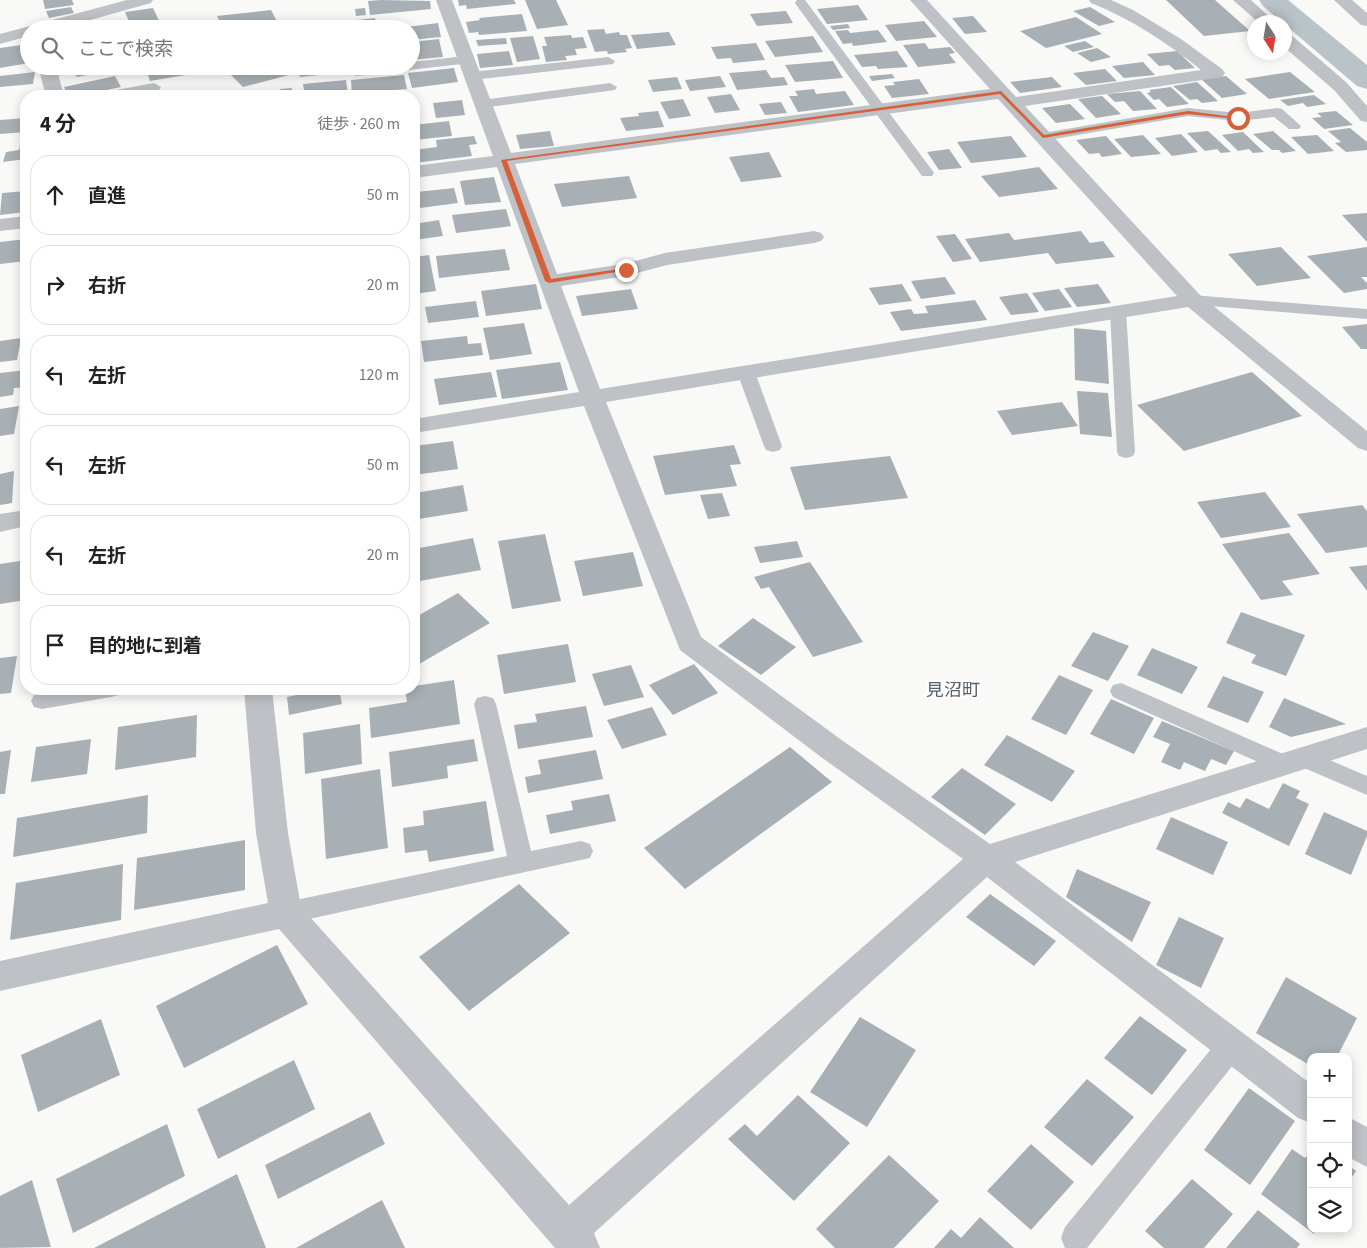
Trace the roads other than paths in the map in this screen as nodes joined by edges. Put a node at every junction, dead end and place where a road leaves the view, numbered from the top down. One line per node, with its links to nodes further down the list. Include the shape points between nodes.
1 (146, 0): 8 (street)
2 (444, 0): 17 (street)
3 (918, 0): 23 (street)
4 (1097, 0): 23 (street, via 1143,23 1216,73)
5 (1241, 0): 9 (street)
6 (1342, 0): 11 (street)
7 (801, 3): 25 (lane)
8 (85, 8): 10 (street)
9 (1259, 15)
10 (58, 20)
11 (1367, 21)
12 (20, 33): 13 (street)
13 (0, 39)
14 (1292, 45): 26 (street, via 1340,86)
15 (608, 61): 17 (lane)
16 (420, 66): 17 (lane)
17 (469, 68): 24 (street)
18 (50, 75): 21 (street)
19 (154, 87): 22 (lane)
20 (610, 87): 24 (lane)
21 (54, 90)
22 (138, 90)
23 (1006, 98): 25 (street); 28 (street)
24 (482, 104): 29 (street)
25 (879, 109): 29 (street); 31 (lane)
26 (1367, 117)
27 (1294, 126): 28 (lane, via 1277,112 1238,118 1188,112)
28 (1043, 136): 36 (street)
29 (504, 160): 30 (street); 35 (street)
30 (420, 171)
31 (927, 173)
32 (20, 223): 33 (street)
33 (0, 226)
34 (814, 237): 35 (street, via 665,259 626,270)
35 (549, 281): 40 (street)
36 (1192, 300): 37 (street); 38 (lane); 42 (street)
37 (1118, 311): 39 (street); 44 (lane)
38 (1367, 314)
39 (746, 372): 40 (street); 43 (lane)
40 (592, 396): 41 (street); 56 (street, via 690,643)
41 (420, 425)
42 (1367, 443)
43 (773, 446)
44 (1126, 452)
45 (20, 519): 46 (street)
46 (0, 523)
47 (1121, 691): 53 (lane)
48 (76, 695): 50 (lane)
49 (259, 695): 58 (street, via 272,833)
50 (42, 701)
51 (485, 704): 57 (lane)
52 (1367, 738): 53 (street)
53 (1294, 761): 54 (lane); 56 (street)
54 (1367, 786)
55 (581, 851): 57 (lane)
56 (986, 858): 60 (street); 65 (street)
57 (521, 864): 58 (lane)
58 (286, 913): 59 (street); 65 (street)
59 (0, 976)
60 (1231, 1046): 61 (street); 64 (lane)
61 (1307, 1103)
62 (1352, 1138): 63 (street)
63 (1367, 1149)
64 (1076, 1238)
65 (574, 1240)

